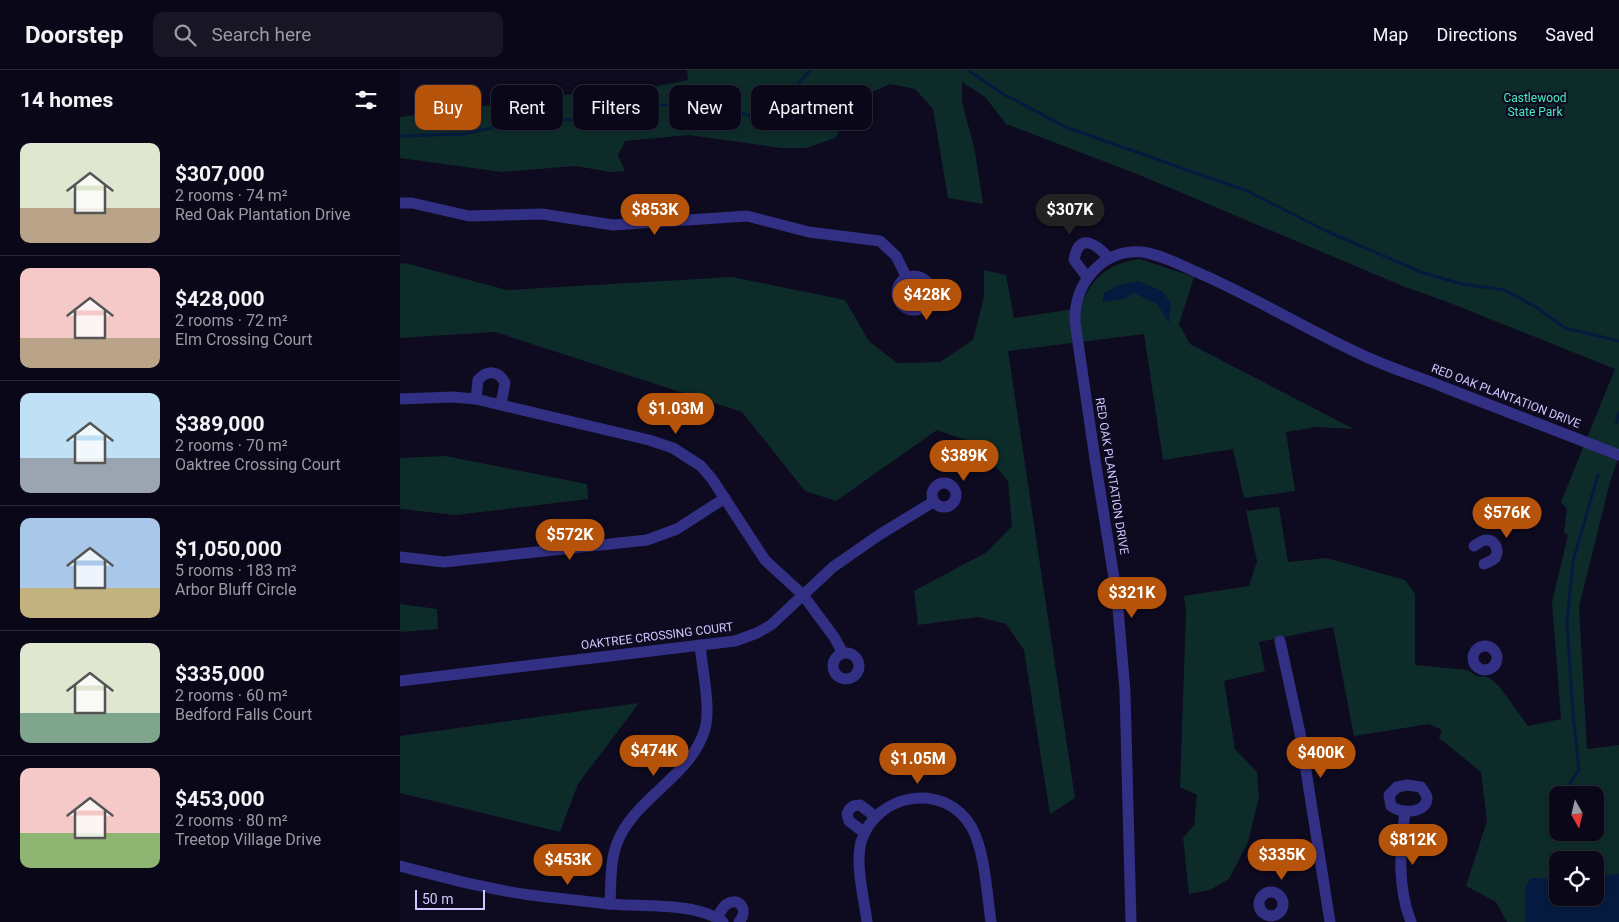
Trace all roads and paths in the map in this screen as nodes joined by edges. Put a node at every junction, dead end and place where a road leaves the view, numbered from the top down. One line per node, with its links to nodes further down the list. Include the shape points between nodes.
1 (400, 203): 3 (street, via 469,216 542,214 613,225 753,217 809,232 880,241 896,256)
2 (1109, 258): 4 (street, RED OAK PLANTATION DRIVE); 4 (street, via 1093,244 1081,244 1076,248 1074,260); 8 (street, RED OAK PLANTATION DRIVE, via 1142,252 1176,263 1214,279 1360,354)
3 (906, 276)
4 (1087, 277): 28 (street, RED OAK PLANTATION DRIVE, via 1078,294 1075,322 1117,597 1125,691)
5 (400, 399): 6 (street)
6 (476, 399): 7 (street); 7 (street, via 478,380 494,372 504,383)
7 (501, 404): 9 (street, via 673,448 701,466)
8 (1619, 455)
9 (725, 498): 12 (street, via 677,529 647,540 444,562); 14 (street, via 764,560)
10 (933, 502): 14 (street, OAKTREE CROSSING COURT, via 833,566)
11 (1474, 546): 13 (street, via 1484,540 1495,544 1495,557)
12 (400, 558)
13 (1484, 564)
14 (803, 595): 16 (street, OAKTREE CROSSING COURT, via 771,625 756,633 735,641); 17 (street)
15 (1280, 641): 29 (street, via 1300,733)
16 (700, 645): 18 (street, OAKTREE CROSSING COURT); 23 (street, via 708,713 705,729 689,760 622,832 613,859)
17 (843, 653)
18 (400, 681)
19 (1405, 812): 30 (street, via 1400,867)
20 (876, 817): 21 (street); 21 (street, via 860,805 849,808 850,821); 27 (street, via 907,799 926,797 960,813 972,828 978,844)
21 (865, 833): 26 (street, via 860,865)
22 (400, 866): 23 (street, via 487,888)
23 (610, 904): 24 (street, via 675,907)
24 (720, 919): 25 (street, via 728,903 735,902 744,910)
25 (739, 922)
26 (867, 922)
27 (991, 922)
28 (1131, 922)
29 (1330, 922)
30 (1411, 922)

